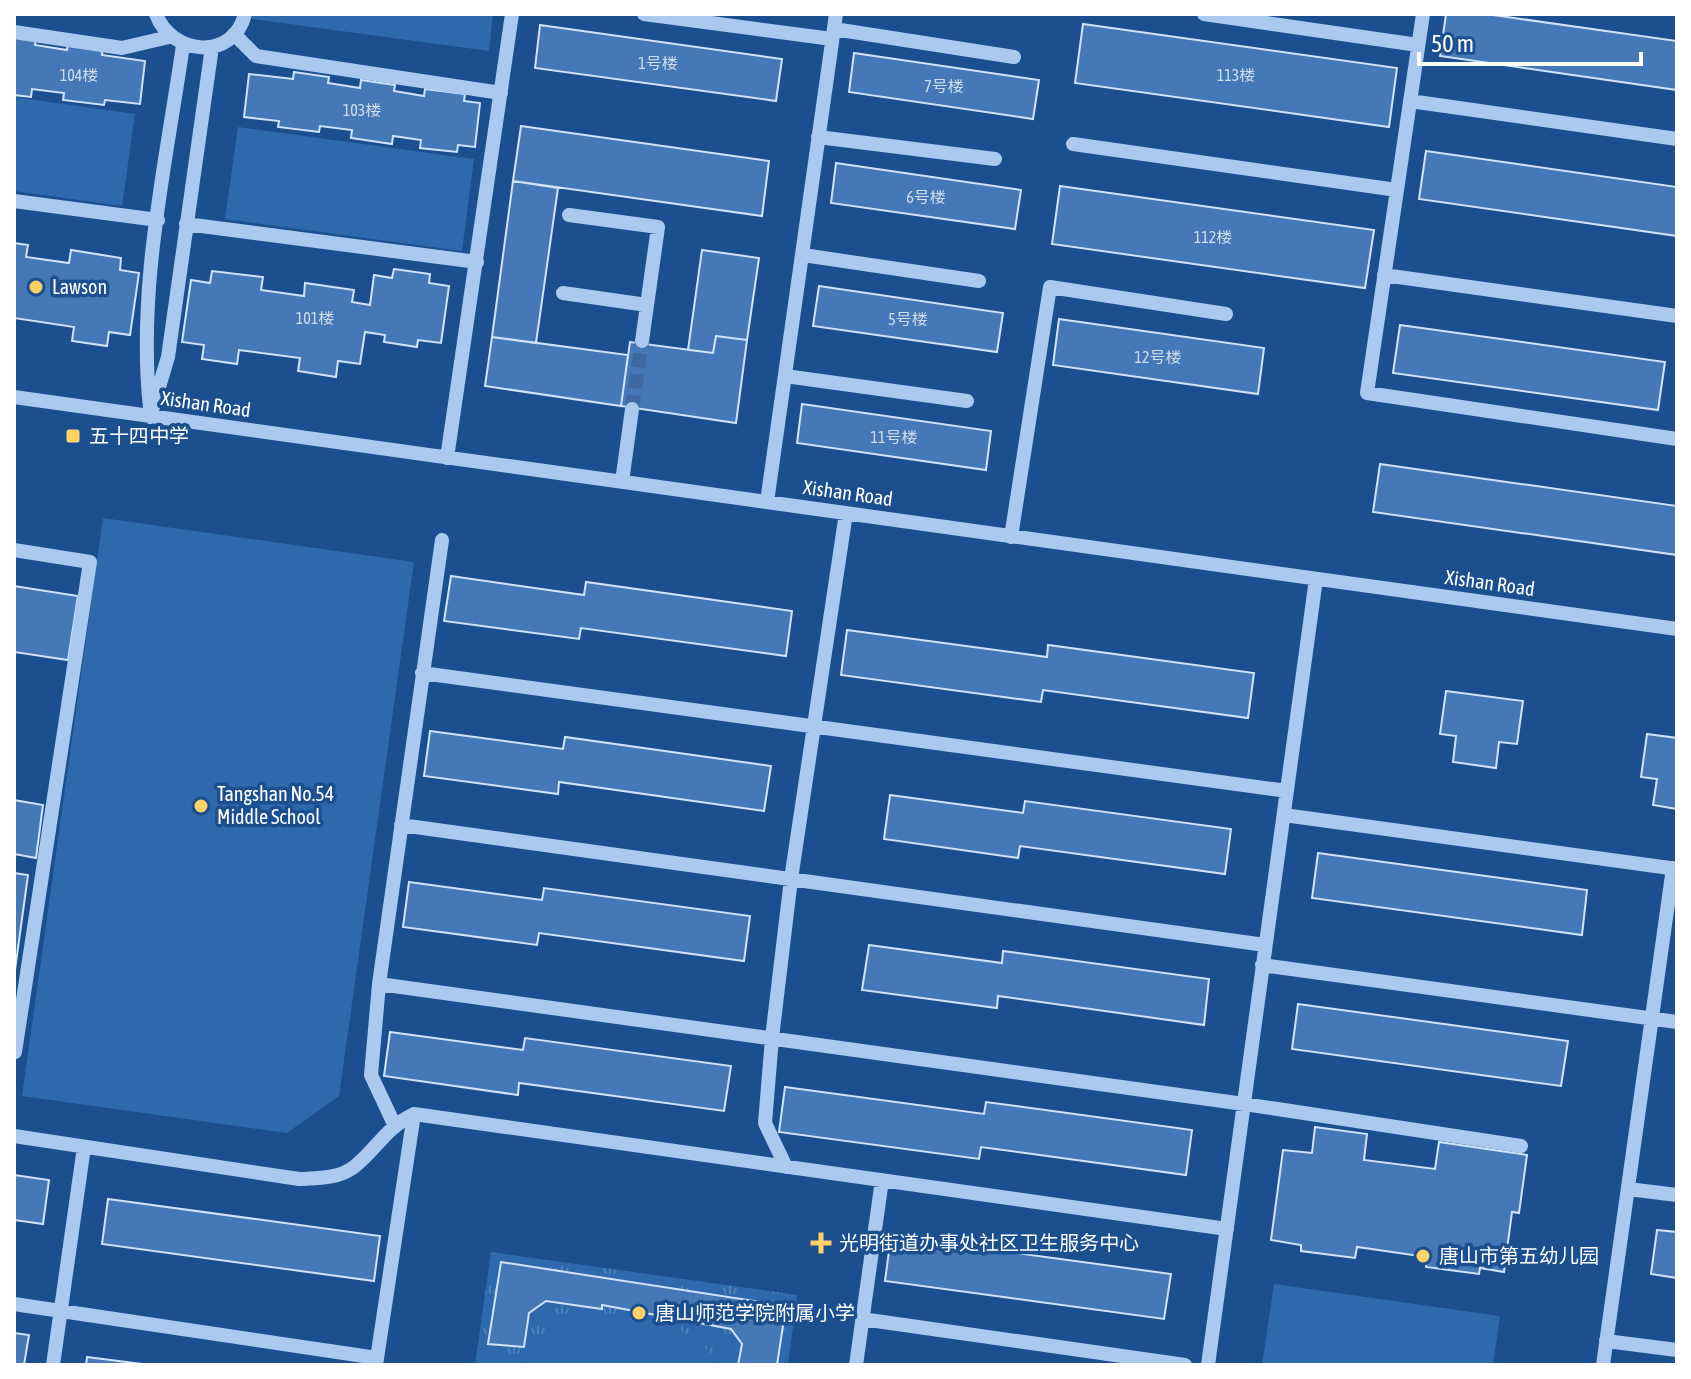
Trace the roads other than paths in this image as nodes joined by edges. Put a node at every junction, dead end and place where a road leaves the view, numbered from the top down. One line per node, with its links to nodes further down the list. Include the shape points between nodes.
1 (156, 14): 10 (street)
2 (245, 14): 9 (street)
3 (512, 14): 15 (street)
4 (644, 14): 7 (street)
5 (1204, 14): 12 (street)
6 (1423, 14): 12 (street)
7 (834, 28): 14 (street); 17 (street)
8 (14, 32): 10 (street, via 122,48)
9 (234, 34): 13 (street); 15 (street, via 256,56)
10 (169, 37): 11 (street)
11 (183, 45): 13 (street); 24 (street)
12 (1418, 45): 16 (street)
13 (212, 47): 25 (street)
14 (1014, 57)
15 (501, 93): 27 (street)
16 (1410, 101): 18 (street); 21 (street)
17 (818, 137): 20 (street); 26 (street)
18 (1677, 139)
19 (1073, 144): 21 (street)
20 (995, 159)
21 (1397, 190): 28 (street)
22 (14, 201): 24 (street)
23 (569, 215): 31 (street, via 658,227)
24 (158, 220): 39 (street, via 144,353)
25 (186, 224): 27 (street); 39 (street, via 168,357)
26 (803, 255): 29 (street); 35 (street)
27 (477, 262): 41 (street)
28 (1384, 275): 33 (street); 40 (street, via 1367,393)
29 (979, 281)
30 (563, 293): 31 (street)
31 (647, 305): 34 (street)
32 (1226, 314): 45 (street, via 1050,287)
33 (1677, 316)
34 (642, 341)
35 (785, 376): 37 (street); 43 (street)
36 (14, 397): 39 (street, Xishan Road)
37 (967, 401)
38 (632, 409): 42 (street)
39 (150, 417): 41 (street, Xishan Road)
40 (1677, 439)
41 (447, 458): 42 (street, Xishan Road)
42 (622, 482): 43 (street, Xishan Road)
43 (767, 502): 44 (street, Xishan Road)
44 (846, 513): 45 (street, Xishan Road); 51 (street)
45 (1011, 537): 48 (street, Xishan Road)
46 (442, 540): 50 (street)
47 (14, 550): 63 (street, via 90,562)
48 (1316, 579): 49 (street, Xishan Road); 52 (street)
49 (1677, 629)
50 (422, 673): 51 (street); 54 (street)
51 (814, 726): 52 (street); 56 (street)
52 (1287, 791): 53 (street)
53 (1284, 815): 55 (street); 57 (street)
54 (401, 825): 56 (street); 59 (street)
55 (1675, 868): 60 (street)
56 (791, 879): 57 (street); 62 (street)
57 (1265, 945): 58 (street)
58 (1262, 965): 60 (street); 64 (street)
59 (379, 984): 62 (street); 66 (street, via 371,1075)
60 (1652, 1019): 61 (street); 72 (street)
61 (1677, 1022)
62 (772, 1038): 64 (street); 70 (street, via 765,1123)
63 (15, 1052)
64 (1244, 1104): 68 (street); 74 (street)
65 (414, 1114): 66 (street); 70 (street); 80 (street)
66 (394, 1124): 69 (street, via 353,1168 333,1177 299,1179)
67 (14, 1136): 69 (street)
68 (1521, 1146)
69 (84, 1147): 76 (street)
70 (786, 1167): 71 (street)
71 (882, 1180): 74 (street); 77 (street)
72 (1628, 1189): 73 (street); 78 (street)
73 (1677, 1195)
74 (1227, 1229): 84 (street)
75 (14, 1304): 76 (street)
76 (61, 1311): 80 (street); 81 (street)
77 (862, 1319): 82 (street); 83 (street)
78 (1606, 1341): 79 (street); 85 (street)
79 (1677, 1350)
80 (377, 1362)
81 (53, 1365)
82 (856, 1365)
83 (1185, 1365)
84 (1208, 1365)
85 (1603, 1365)

